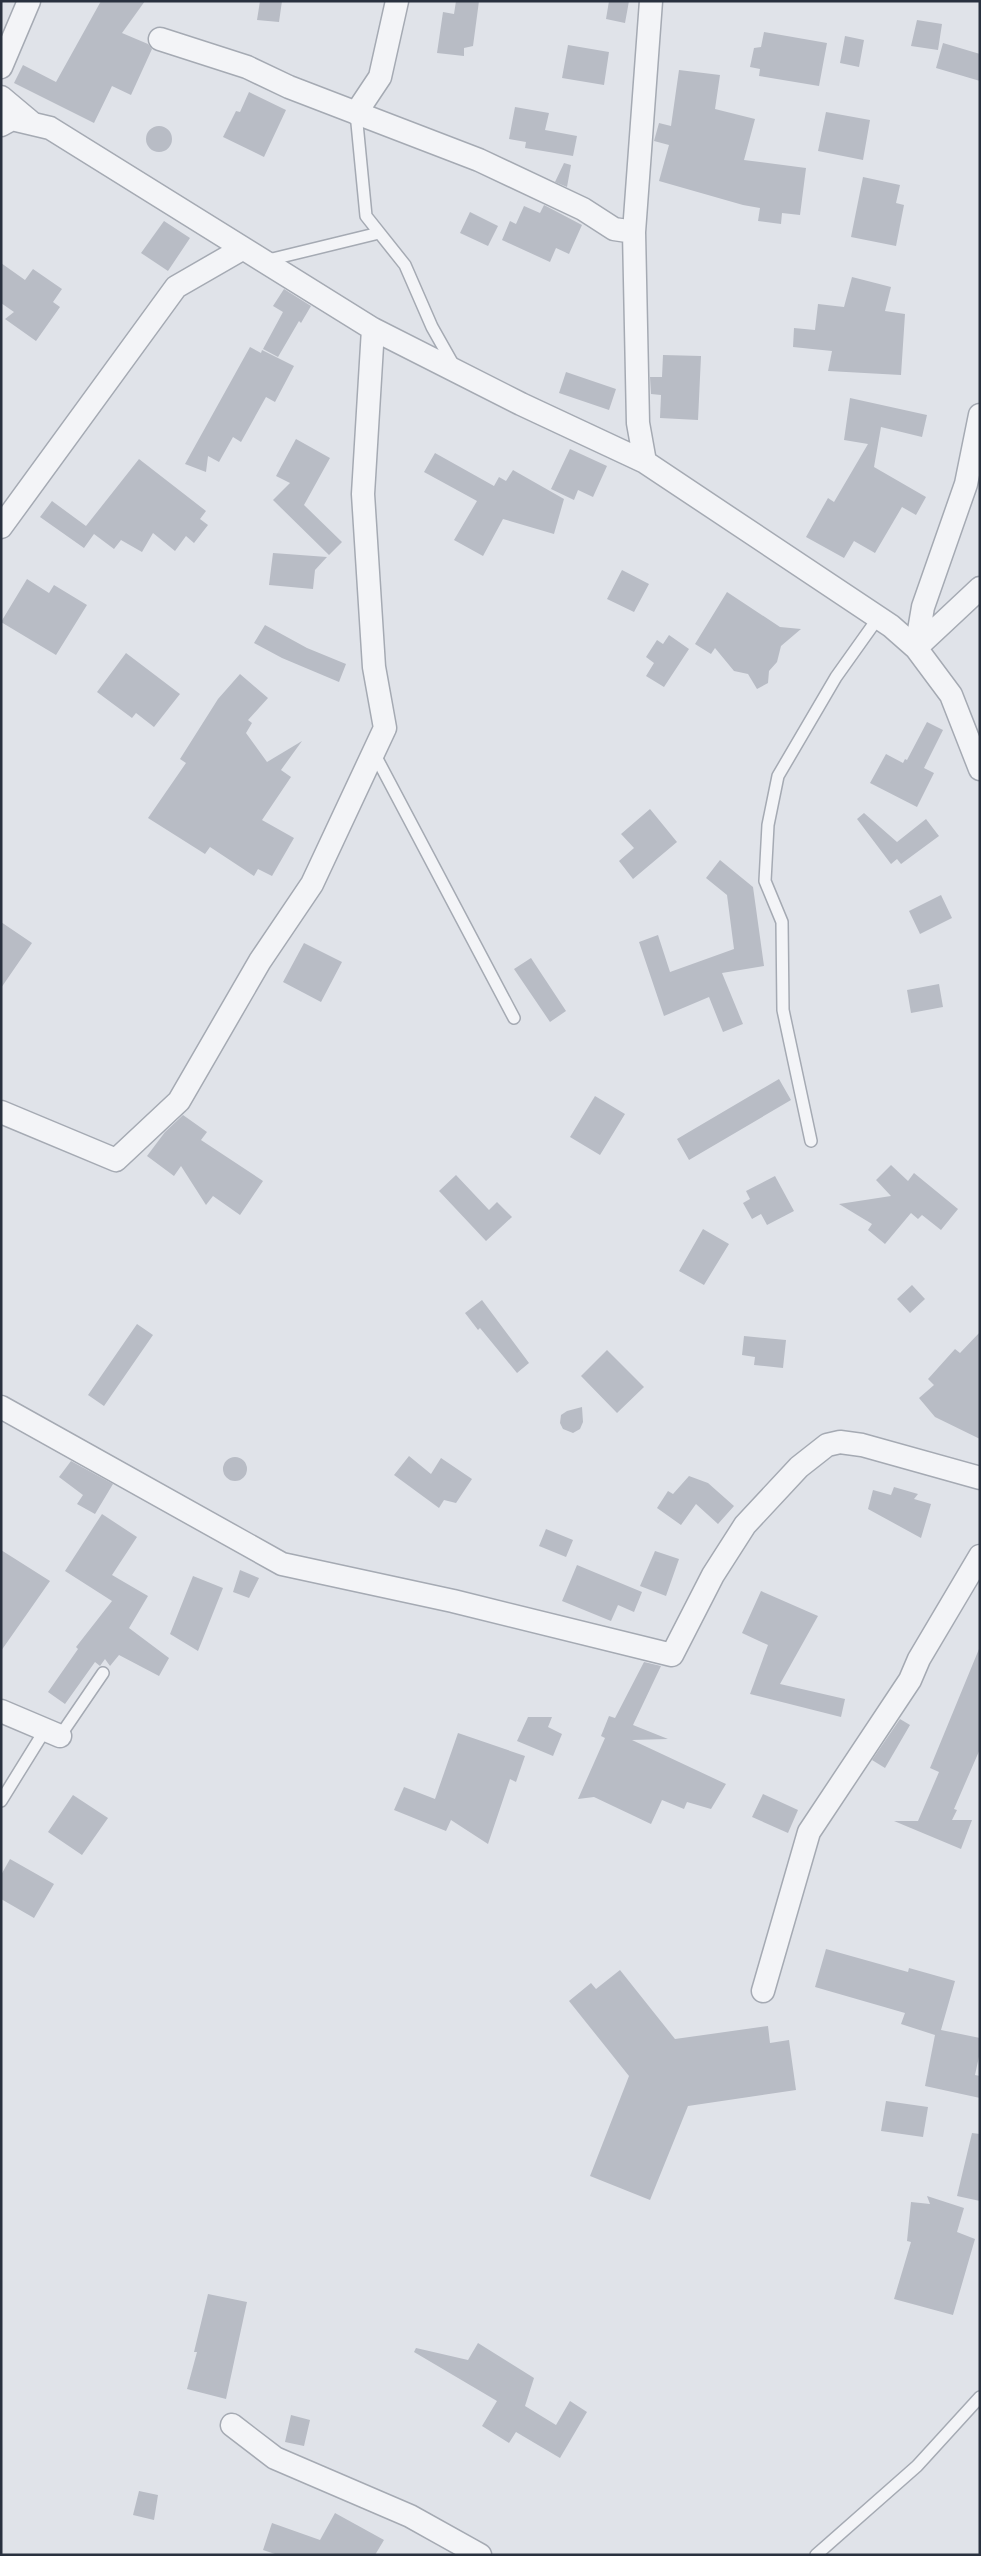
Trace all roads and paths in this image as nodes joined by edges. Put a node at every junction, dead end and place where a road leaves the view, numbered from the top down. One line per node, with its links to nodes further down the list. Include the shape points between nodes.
1 (29, 1): 5 (street)
2 (397, 1): 7 (street, via 380,77)
3 (652, 1): 11 (street)
4 (160, 39): 7 (street, via 246,67)
5 (1, 67)
6 (1, 97): 8 (street)
7 (356, 113): 10 (lane, via 366,216); 11 (street, via 479,160 583,209 614,229)
8 (33, 124): 9 (street, via 12,119); 12 (street, via 50,128)
9 (1, 125)
10 (379, 232): 13 (lane); 15 (lane, via 404,265 432,327)
11 (634, 232): 17 (street, via 638,423)
12 (242, 249): 13 (street); 18 (street, via 176,286)
13 (262, 261): 14 (street)
14 (373, 329): 15 (street); 23 (street, via 363,494 374,668 385,728)
15 (458, 372): 17 (street)
16 (980, 415): 20 (street, via 966,484)
17 (645, 462): 21 (street)
18 (1, 527)
19 (980, 588): 22 (street)
20 (923, 607): 21 (street); 22 (street)
21 (884, 622): 22 (street); 27 (lane, via 836,676 778,776 768,825 766,881 782,922 783,1010)
22 (916, 648): 24 (street, via 952,695)
23 (374, 753): 25 (lane); 26 (street, via 312,884 260,961 179,1101 116,1160)
24 (980, 769)
25 (514, 1018)
26 (1, 1112)
27 (811, 1141)
28 (1, 1407): 29 (street, via 282,1564 453,1601 672,1655 713,1575 745,1525 799,1467 827,1445 840,1442 862,1445)
29 (980, 1478)
30 (980, 1556): 35 (street, via 910,1680 809,1832)
31 (103, 1673): 33 (lane)
32 (1, 1711): 33 (street)
33 (52, 1733): 34 (lane)
34 (1, 1801)
35 (763, 1991)
36 (980, 2397): 39 (lane, via 917,2466)
37 (232, 2425): 38 (street, via 275,2458 410,2516)
38 (480, 2555)
39 (816, 2555)

